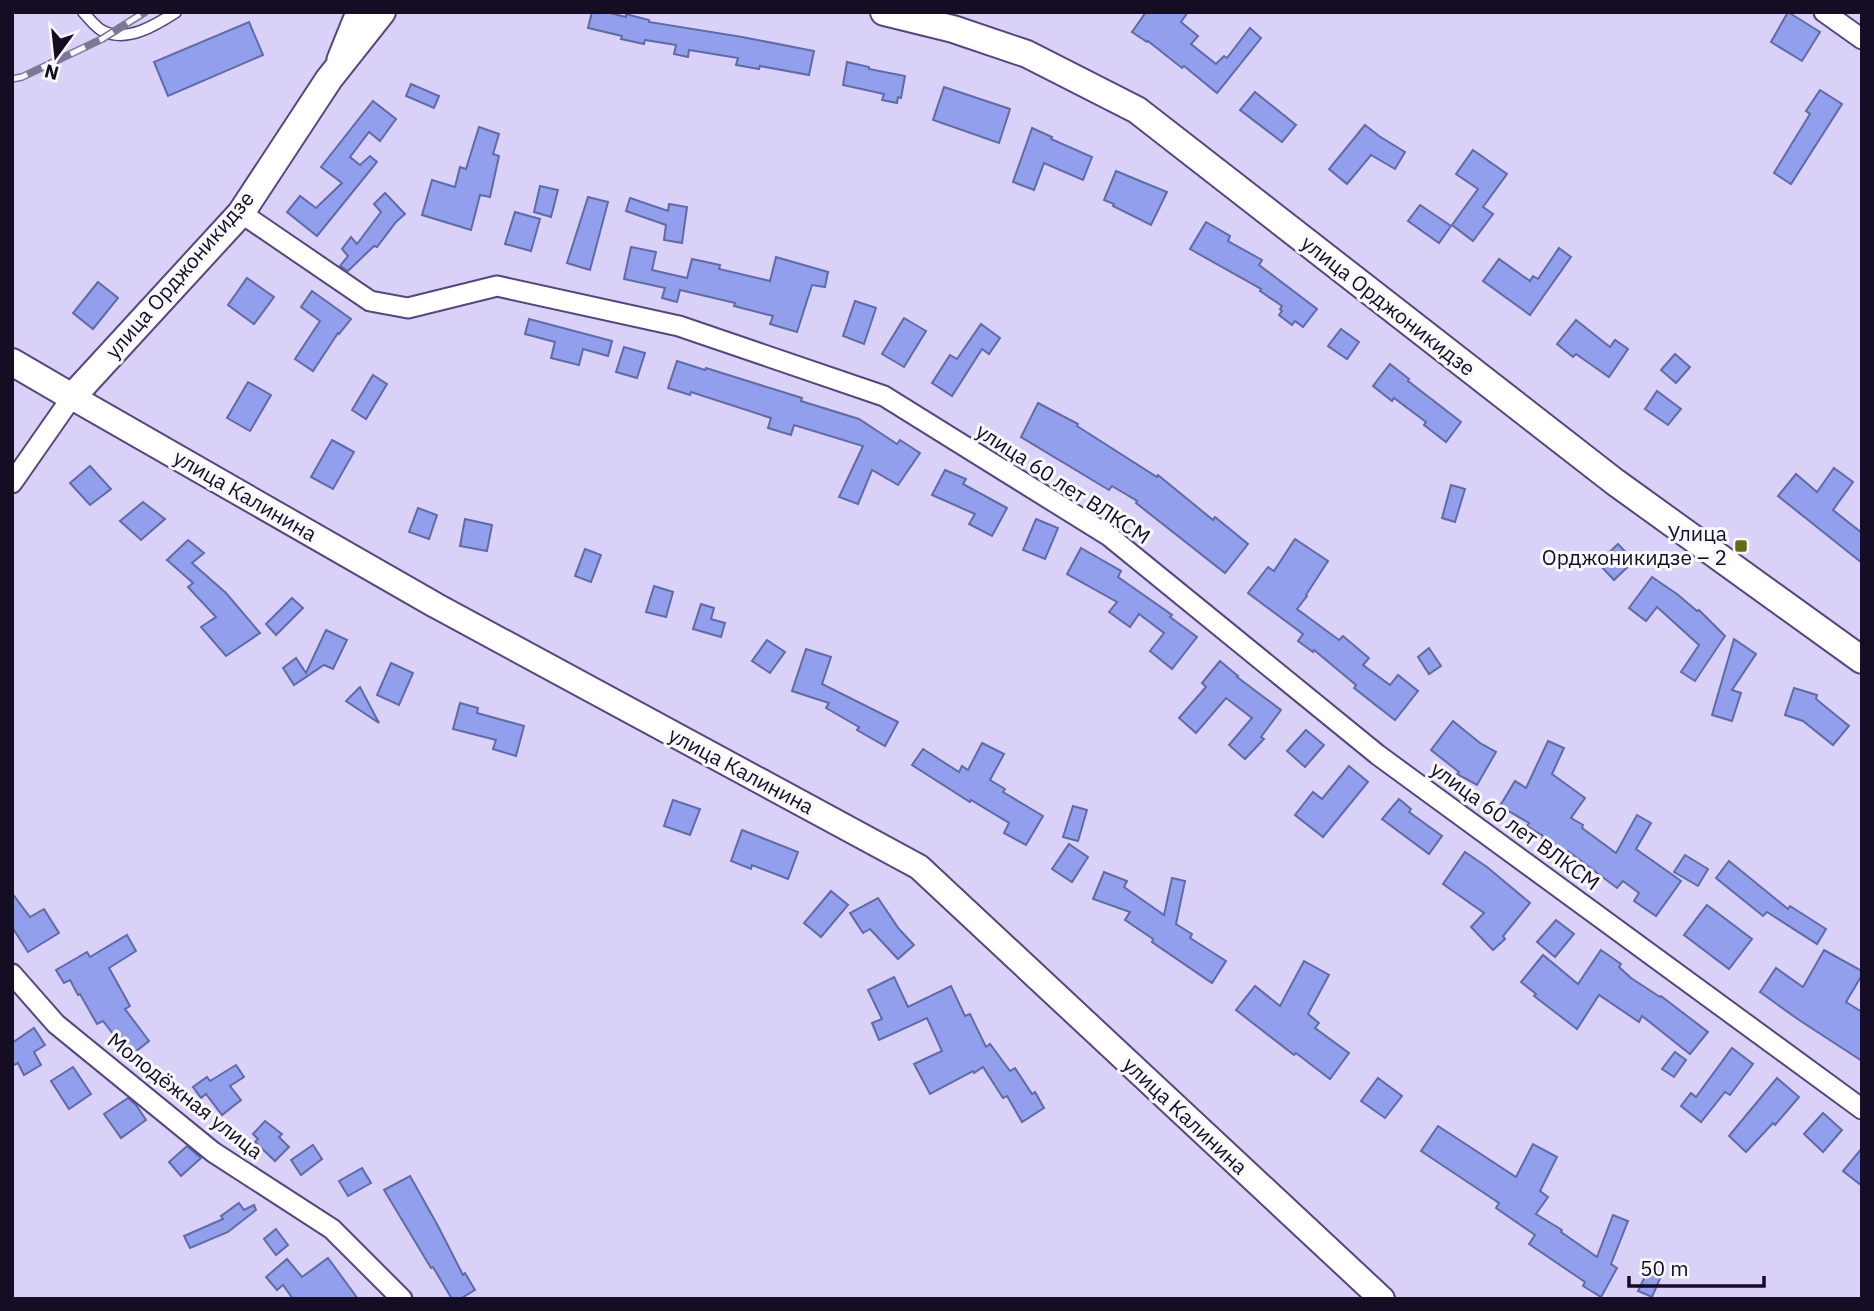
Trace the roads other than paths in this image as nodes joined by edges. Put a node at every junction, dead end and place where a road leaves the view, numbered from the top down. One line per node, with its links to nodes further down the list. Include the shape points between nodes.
1 (83, 12): 2 (lane, via 102,31 121,37)
2 (176, 12)
3 (356, 12): 8 (street)
4 (382, 12): 8 (main road, улица Орджоникидзе)
5 (884, 12): 13 (main road, улица Орджоникидзе, via 1027,54 1137,110 1615,482)
6 (1824, 12): 7 (street)
7 (1862, 39)
8 (329, 79): 9 (main road, улица Орджоникидзе)
9 (241, 213): 11 (main road, улица Орджоникидзе); 15 (street, улица 60 лет ВЛКСМ, via 370,302 408,308 497,286 679,326 884,396 1109,536 1378,755)
10 (12, 362): 11 (main road, улица Калинина)
11 (72, 397): 12 (street); 17 (street, улица Калинина, via 435,605 919,867)
12 (12, 483)
13 (1862, 660)
14 (12, 974): 16 (street, Молодёжная улица, via 57,1024 213,1152 332,1229)
15 (1862, 1109)
16 (402, 1299)
17 (1382, 1299)

